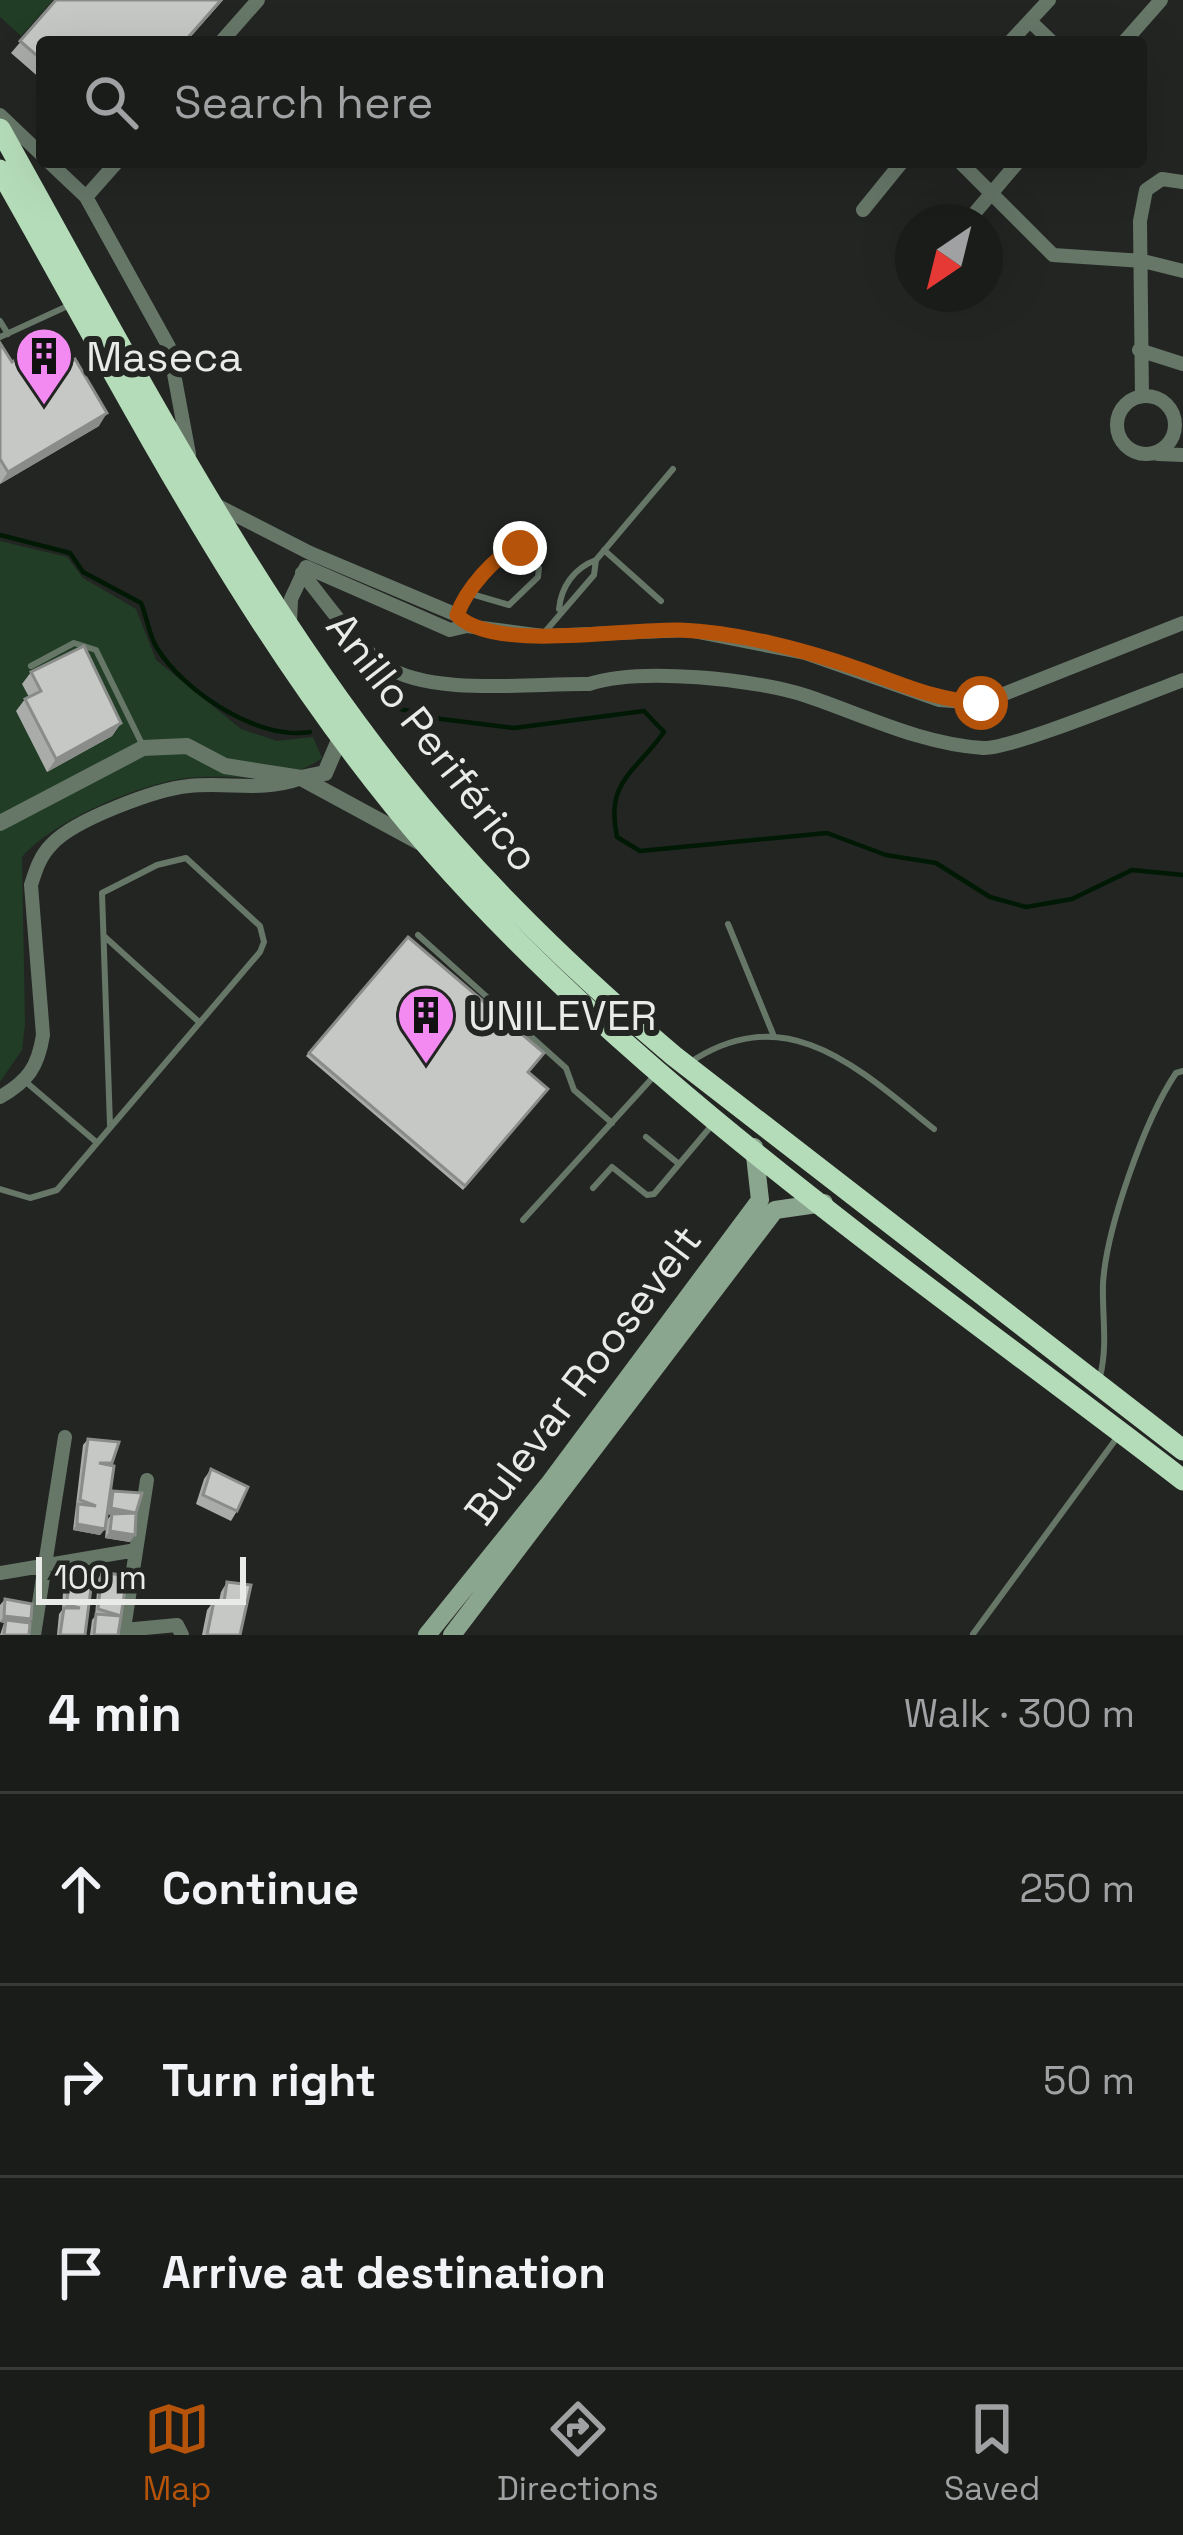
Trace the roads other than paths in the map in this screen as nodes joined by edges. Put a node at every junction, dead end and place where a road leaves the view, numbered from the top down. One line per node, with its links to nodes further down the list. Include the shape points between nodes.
1 (258, 0): 5 (street)
2 (1049, 0): 4 (street)
3 (1161, 0): 8 (street)
4 (1030, 21): 6 (street); 7 (street)
5 (226, 36)
6 (1016, 36)
7 (1046, 36)
8 (1129, 36)
9 (0, 115): 11 (street)
10 (0, 128): 34 (highway, Anillo Periférico)
11 (36, 149)
12 (56, 168): 20 (street)
13 (111, 168): 20 (street)
14 (897, 168): 22 (street)
15 (966, 168): 19 (street)
16 (1013, 168): 19 (street)
17 (0, 171): 25 (highway, Anillo Periférico)
18 (1183, 182): 23 (street, via 1162,179 1146,190)
19 (992, 192): 21 (street); 23 (street, via 1053,255)
20 (86, 197): 34 (street, via 169,347)
21 (982, 204)
22 (863, 210)
23 (1143, 261): 24 (street); 28 (street)
24 (1183, 271)
25 (76, 303): 27 (lane); 49 (highway, Anillo Periférico, via 208,533)
26 (0, 321): 27 (lane)
27 (4, 336)
28 (1139, 350): 29 (street); 30 (street)
29 (1183, 364)
30 (1142, 396): 31 (street, via 1159,398); 32 (street, via 1125,404 1117,430 1134,452)
31 (1178, 418): 32 (street, via 1174,436)
32 (1153, 454): 33 (street)
33 (1183, 454)
34 (190, 460): 36 (highway, Anillo Periférico)
35 (673, 469): 37 (lane)
36 (218, 506): 39 (street); 45 (highway, Anillo Periférico)
37 (604, 550): 38 (lane); 41 (lane)
38 (596, 560): 42 (lane, via 594,574); 42 (lane, via 560,593)
39 (306, 564): 43 (street, via 434,624 451,630); 45 (street, via 290,599); 48 (street, via 374,656 430,682 632,676 741,685 802,694 921,739 989,749)
40 (468, 593): 40 (lane, via 515,548 539,568 509,605); 43 (lane)
41 (661, 601)
42 (559, 609): 46 (lane)
43 (462, 620): 46 (street)
44 (1183, 623): 46 (street, via 981,703 939,700 805,653 688,630)
45 (290, 624): 59 (highway, Anillo Periférico, via 450,841 605,998)
46 (543, 635)
47 (31, 666): 50 (lane, via 66,645 96,650)
48 (1183, 680)
49 (340, 738): 51 (street, via 325,773); 53 (highway, Anillo Periférico)
50 (143, 748): 51 (street, via 187,746 225,766); 52 (street)
51 (301, 778): 53 (street); 62 (street, via 269,789 185,786 55,840 31,885 43,1035)
52 (0, 823)
53 (430, 849): 60 (highway, Anillo Periférico, via 512,938)
54 (728, 924): 58 (lane)
55 (418, 935): 65 (lane, via 566,1068 574,1090)
56 (105, 937): 57 (lane); 57 (lane, via 100,906 108,886 177,857 206,872 260,926 264,942); 66 (lane)
57 (199, 1022): 66 (lane)
58 (772, 1034): 59 (lane, via 742,1036); 67 (lane, via 866,1073)
59 (686, 1066): 77 (highway, Anillo Periférico)
60 (659, 1071): 64 (highway, Anillo Periférico); 65 (lane)
61 (1183, 1071): 77 (lane, via 1152,1118 1107,1253)
62 (26, 1082): 63 (street); 69 (lane)
63 (0, 1097)
64 (718, 1119): 70 (highway, Anillo Periférico); 71 (lane)
65 (611, 1124): 76 (lane)
66 (110, 1125): 69 (lane)
67 (934, 1129)
68 (646, 1137): 71 (lane)
69 (95, 1142): 73 (lane, via 50,1195)
70 (754, 1147): 74 (highway, Anillo Periférico); 75 (main road)
71 (679, 1164): 72 (lane, via 651,1195 612,1167)
72 (593, 1188)
73 (0, 1189)
74 (824, 1203): 75 (main road); 78 (highway, Anillo Periférico)
75 (767, 1205): 90 (main road, Bulevar Roosevelt); 91 (main road, Bulevar Roosevelt)
76 (523, 1220)
77 (1099, 1385): 80 (highway, Anillo Periférico)
78 (1121, 1432): 82 (highway, Anillo Periférico); 87 (lane)
79 (64, 1437): 84 (street)
80 (1183, 1450)
81 (147, 1480): 83 (street)
82 (1183, 1480)
83 (136, 1550): 84 (street); 86 (street)
84 (45, 1567): 85 (street); 88 (street)
85 (0, 1573)
86 (123, 1633): 89 (street, via 177,1625)
87 (973, 1634)
88 (34, 1635)
89 (182, 1635)
90 (428, 1635)
91 (452, 1635)

